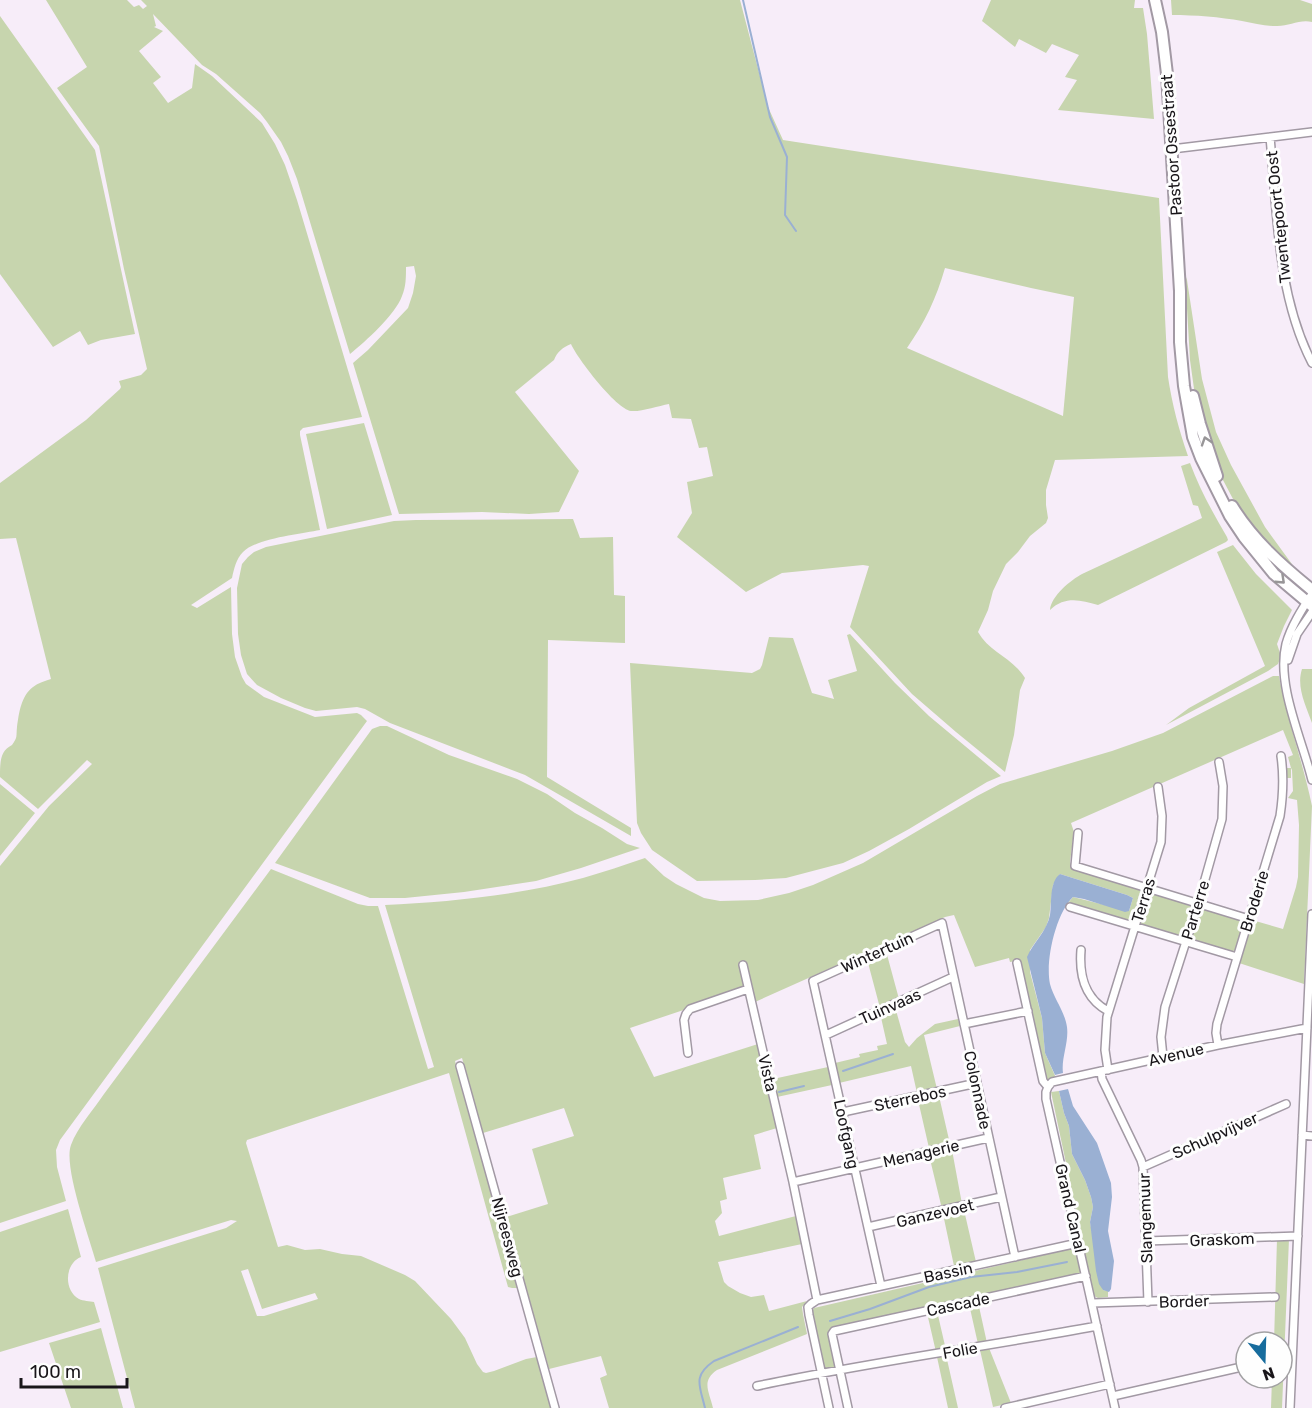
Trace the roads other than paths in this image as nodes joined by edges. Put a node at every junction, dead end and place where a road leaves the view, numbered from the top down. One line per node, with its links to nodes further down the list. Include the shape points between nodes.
1 (1155, 0): 4 (main road, Pastoor Ossestraat, via 1167,74)
2 (1312, 132): 3 (street, Twentepoort Oost)
3 (1270, 137): 4 (street, Twentepoort Oost); 5 (street, Twentepoort Oost, via 1282,268 1302,342)
4 (1172, 149): 6 (main road, Pastoor Ossestraat, via 1182,366 1196,448 1244,537 1274,574)
5 (1312, 363)
6 (1311, 598): 8 (street, via 1290,632)
7 (1312, 612): 8 (street, via 1297,634)
8 (1285, 668): 11 (street, via 1286,686)
9 (1281, 756): 18 (street, Broderie, via 1280,816)
10 (1220, 762): 15 (street, Parterre, via 1222,819)
11 (1312, 780)
12 (1158, 787): 14 (street, Terras, via 1161,842)
13 (1078, 833): 14 (street, via 1075,866)
14 (1146, 888): 15 (street); 20 (street, Terras)
15 (1198, 904): 18 (street); 21 (street, Parterre)
16 (1070, 908): 20 (street)
17 (1312, 914): 32 (street)
18 (1249, 919): 23 (street, Broderie)
19 (942, 923): 26 (street, Colonnade); 27 (street, Wintertuin)
20 (1135, 927): 21 (street); 30 (street, Terras)
21 (1186, 942): 23 (street); 36 (street, Parterre, via 1165,1007)
22 (1081, 950): 30 (street, via 1080,968 1088,993)
23 (1236, 957): 34 (street, Broderie, via 1216,1024)
24 (1017, 963): 29 (street, Grand Canal)
25 (743, 965): 28 (street, Vista)
26 (953, 977): 31 (street, Colonnade); 33 (street, Tuinvaas)
27 (813, 981): 33 (street, Loofgang)
28 (748, 989): 35 (street, via 690,1009 684,1020); 48 (street, Vista)
29 (1028, 1011): 31 (street); 40 (street, Grand Canal, via 1043,1082)
30 (1108, 1011): 38 (street, Terras)
31 (964, 1024): 39 (street, Colonnade)
32 (1306, 1028): 34 (street, Avenue); 43 (street)
33 (826, 1035): 42 (street, Loofgang)
34 (1218, 1045): 36 (street, Avenue)
35 (688, 1053)
36 (1163, 1057): 38 (street, Avenue)
37 (460, 1066): 68 (street, Nijreesweg)
38 (1105, 1070): 40 (street, Avenue); 46 (street, Slangemuur, via 1102,1079)
39 (977, 1083): 42 (street, Sterrebos); 45 (street, Colonnade)
40 (1048, 1086): 53 (street, Grand Canal, via 1046,1099)
41 (1286, 1104): 46 (street, Schulpvijver)
42 (843, 1112): 47 (street, Loofgang)
43 (1302, 1135): 44 (street); 51 (street)
44 (1312, 1136)
45 (988, 1138): 47 (street, Menagerie); 49 (street, Colonnade)
46 (1143, 1167): 52 (street, Slangemuur)
47 (854, 1168): 48 (street); 50 (street, Loofgang)
48 (793, 1182): 58 (street, Vista)
49 (1001, 1197): 50 (street, Ganzevoet); 54 (street, Colonnade)
50 (868, 1227): 56 (street, Loofgang)
51 (1298, 1236): 52 (street, Graskom); 73 (street)
52 (1146, 1241): 59 (street, Slangemuur)
53 (1078, 1243): 54 (street, Bassin); 55 (street, Grand Canal)
54 (1015, 1257): 56 (street, Bassin)
55 (1086, 1276): 60 (street, Grand Canal); 63 (street, Cascade, via 834,1331)
56 (881, 1286): 58 (street, Bassin)
57 (1275, 1297): 59 (street, Border)
58 (817, 1300): 64 (street, via 808,1311)
59 (1148, 1302): 60 (street, Border)
60 (1093, 1303): 61 (street, Grand Canal)
61 (1097, 1326): 63 (street, Folie); 65 (street, Grand Canal)
62 (1234, 1369): 67 (street)
63 (840, 1370): 64 (street, Folie); 70 (street)
64 (822, 1373): 66 (street, Folie); 69 (street)
65 (1110, 1384): 67 (street, Grand Canal); 71 (street)
66 (758, 1386)
67 (1113, 1396): 72 (street, Grand Canal)
68 (555, 1408)
69 (830, 1408)
70 (848, 1408)
71 (1005, 1408)
72 (1115, 1408)
73 (1290, 1408)

